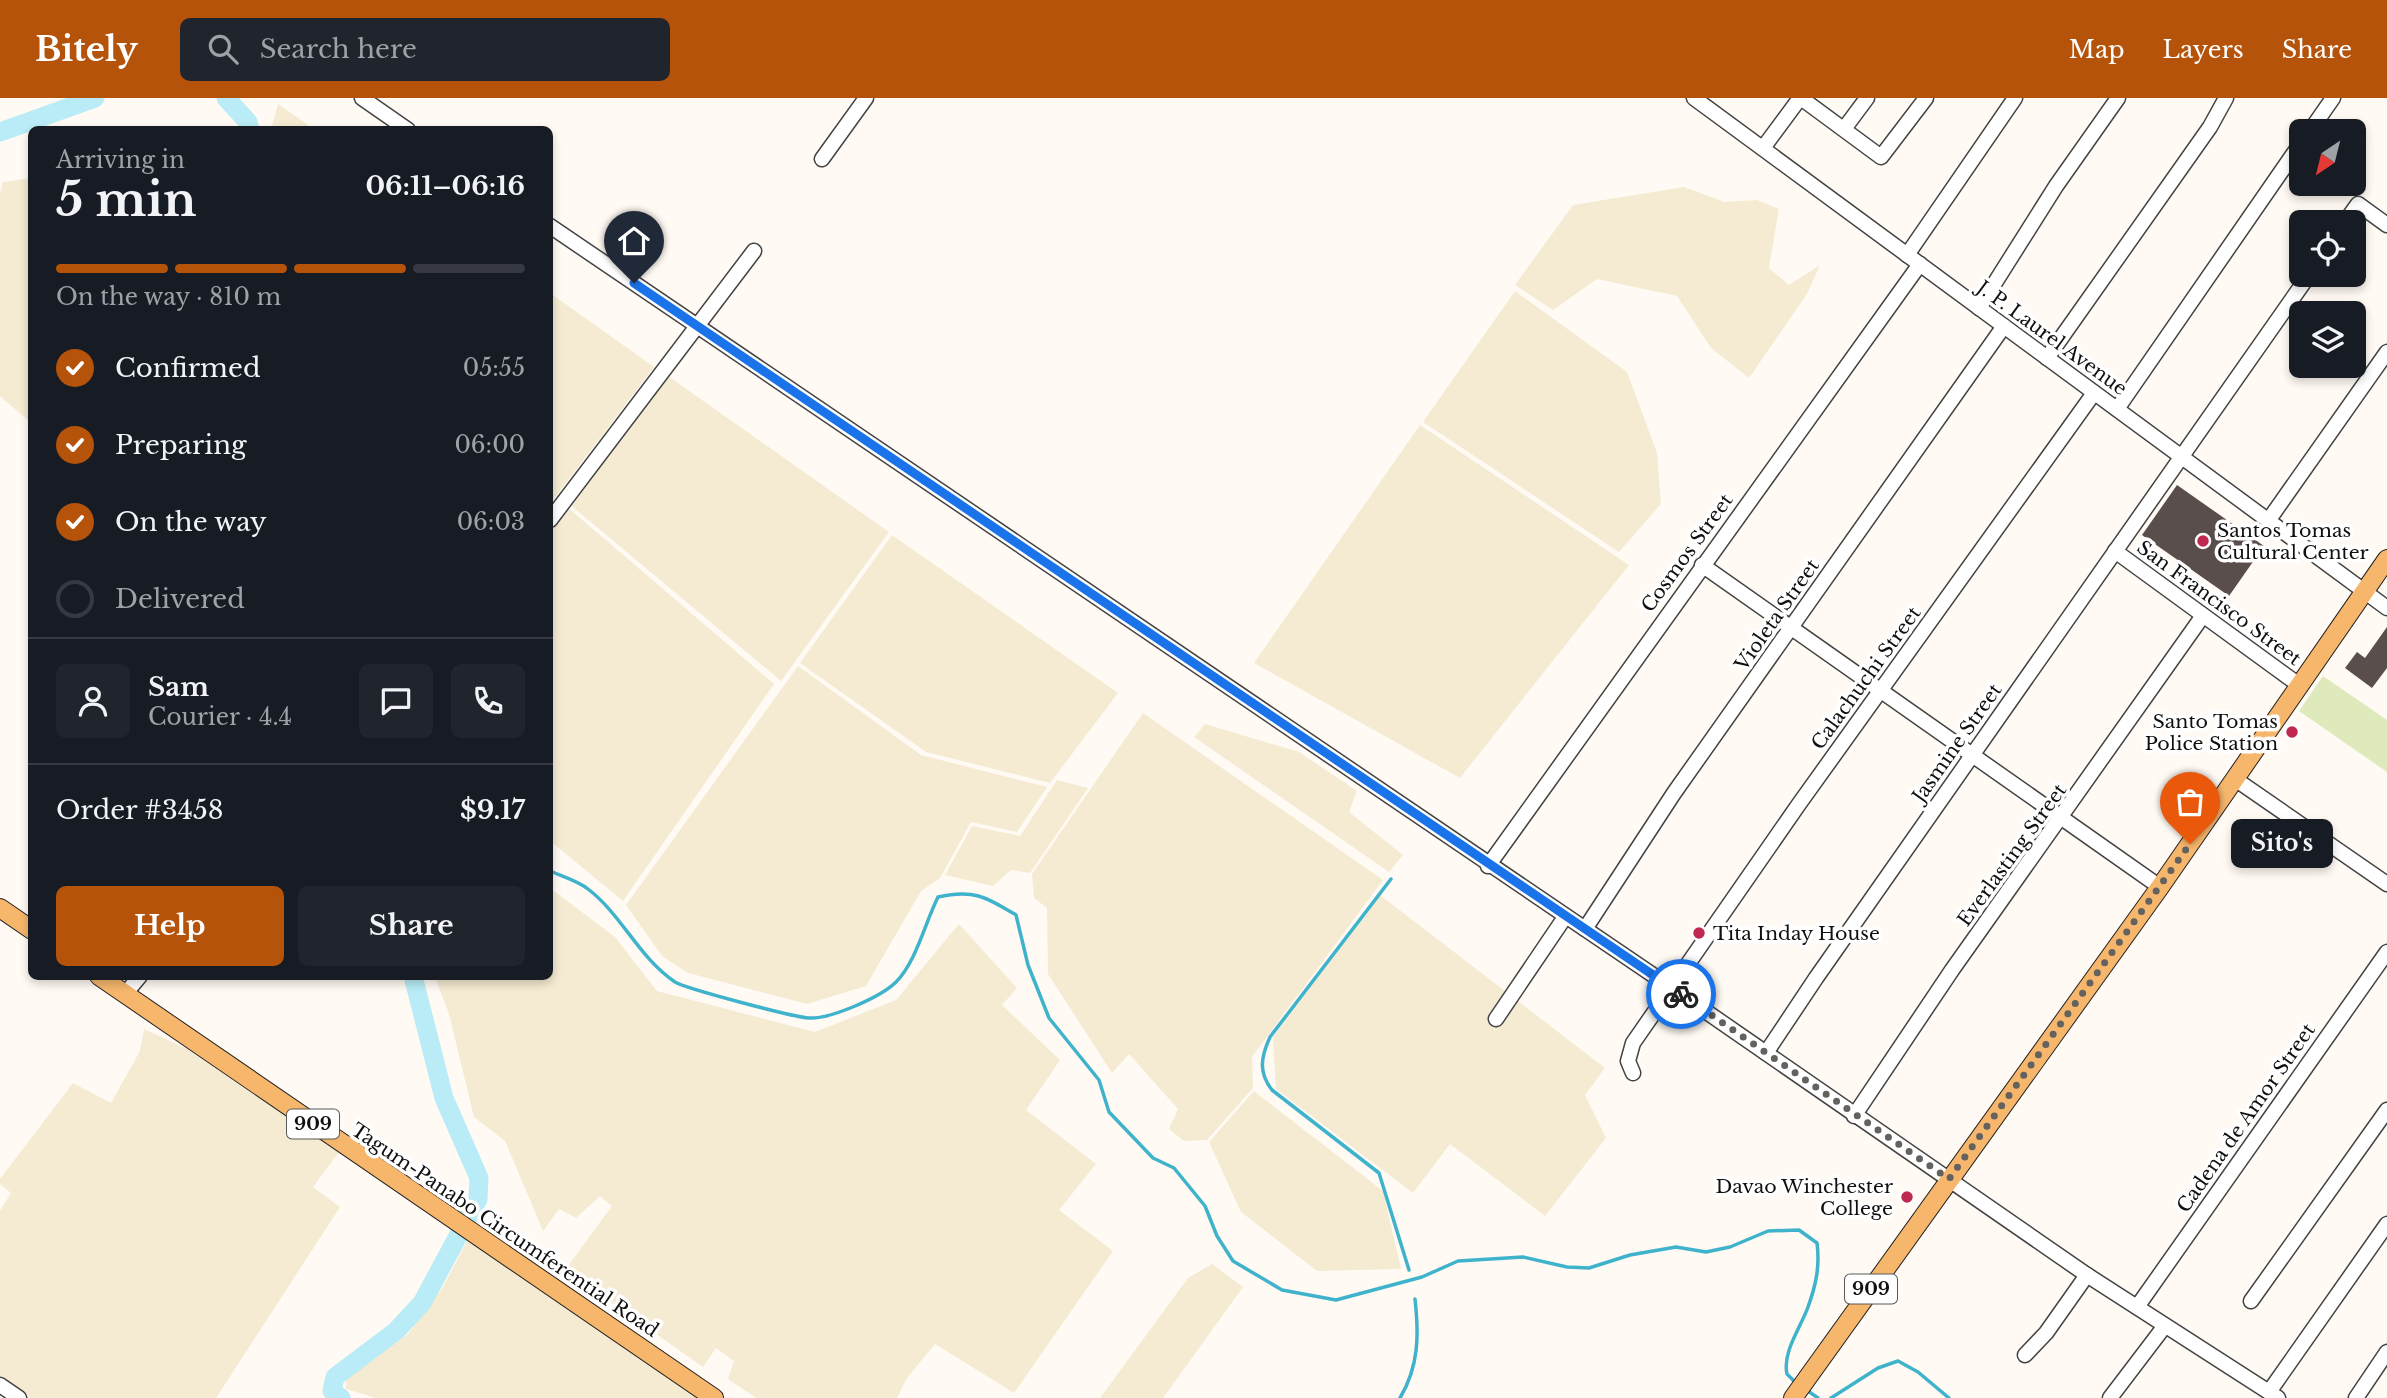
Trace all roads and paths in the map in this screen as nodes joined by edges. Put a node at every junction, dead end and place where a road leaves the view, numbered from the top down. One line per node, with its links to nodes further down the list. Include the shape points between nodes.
1 (362, 98): 12 (street)
2 (866, 98): 15 (street)
3 (1694, 98): 14 (street, J. P. Laurel Avenue)
4 (1801, 98): 13 (street); 14 (street)
5 (1867, 98): 13 (street)
6 (1926, 98): 13 (street, via 1881,156)
7 (2015, 98): 21 (street, Cosmos Street)
8 (2118, 98): 23 (street)
9 (2226, 98): 27 (street)
10 (2333, 98): 11 (street)
11 (2318, 119)
12 (402, 126)
13 (1844, 129)
14 (1763, 148): 21 (street, J. P. Laurel Avenue)
15 (822, 159)
16 (2289, 160): 29 (street)
17 (2354, 210): 18 (street, via 2358,204)
18 (2387, 225)
19 (553, 228): 24 (street)
20 (754, 251): 24 (street)
21 (1914, 260): 23 (street, J. P. Laurel Avenue); 35 (street, Cosmos Street)
22 (2301, 287): 30 (street, Jasmine Street)
23 (1979, 308): 25 (street, J. P. Laurel Avenue)
24 (697, 326): 31 (street); 45 (street)
25 (2004, 326): 27 (street, J. P. Laurel Avenue); 39 (street, Violeta Street)
26 (2387, 352): 32 (street)
27 (2047, 358): 28 (street, J. P. Laurel Avenue)
28 (2094, 393): 29 (street, J. P. Laurel Avenue); 41 (street, Calachuchi Street)
29 (2117, 410): 30 (street, J. P. Laurel Avenue)
30 (2182, 457): 32 (street, J. P. Laurel Avenue); 33 (street, Jasmine Street)
31 (553, 516)
32 (2268, 521): 36 (street, J. P. Laurel Avenue)
33 (2115, 551): 38 (street, San Francisco Street); 42 (street, Jasmine Street)
34 (2387, 559): 36 (main road, 909)
35 (1702, 565): 39 (street); 45 (street, Cosmos Street)
36 (2364, 592): 37 (street, J. P. Laurel Avenue); 40 (main road, 909)
37 (2387, 608)
38 (2203, 617): 40 (street, San Francisco Street); 44 (street, Everlasting Street)
39 (1790, 629): 41 (street); 51 (street, Violeta Street)
40 (2299, 685): 43 (main road, 909)
41 (1881, 692): 42 (street); 55 (street, Calachuchi Street)
42 (1972, 754): 44 (street); 58 (street, Jasmine Street)
43 (2235, 779): 46 (street); 47 (main road, 909)
44 (2063, 818): 47 (street); 61 (street, Everlasting Street)
45 (1488, 866): 49 (street)
46 (2387, 884)
47 (2160, 887): 62 (main road, 909)
48 (0, 908): 50 (main road)
49 (1565, 917): 51 (street); 57 (street)
50 (28, 927)
51 (1585, 929): 55 (street)
52 (2387, 952): 66 (street, Cadena de Amor Street)
53 (105, 980): 56 (main road, Tagum-Panabo Circumferential Road / 909)
54 (137, 980): 56 (street)
55 (1672, 988): 58 (street); 59 (street, Calachuchi Street, via 1633,1043 1628,1060)
56 (125, 994): 73 (main road, Tagum-Panabo Circumferential Road / 909)
57 (1496, 1019)
58 (1766, 1053): 61 (street)
59 (1633, 1073)
60 (2387, 1110): 65 (street)
61 (1854, 1115): 62 (street)
62 (1949, 1179): 64 (street); 74 (main road, 909)
63 (2387, 1224): 71 (street)
64 (2087, 1275): 66 (street); 69 (street)
65 (2251, 1301)
66 (2137, 1307): 67 (street)
67 (2164, 1327): 71 (street); 75 (street)
68 (2387, 1352): 76 (street)
69 (2025, 1355)
70 (0, 1385): 72 (street)
71 (2273, 1395)
72 (19, 1398)
73 (714, 1398)
74 (1793, 1398)
75 (2110, 1398)
76 (2356, 1398)

